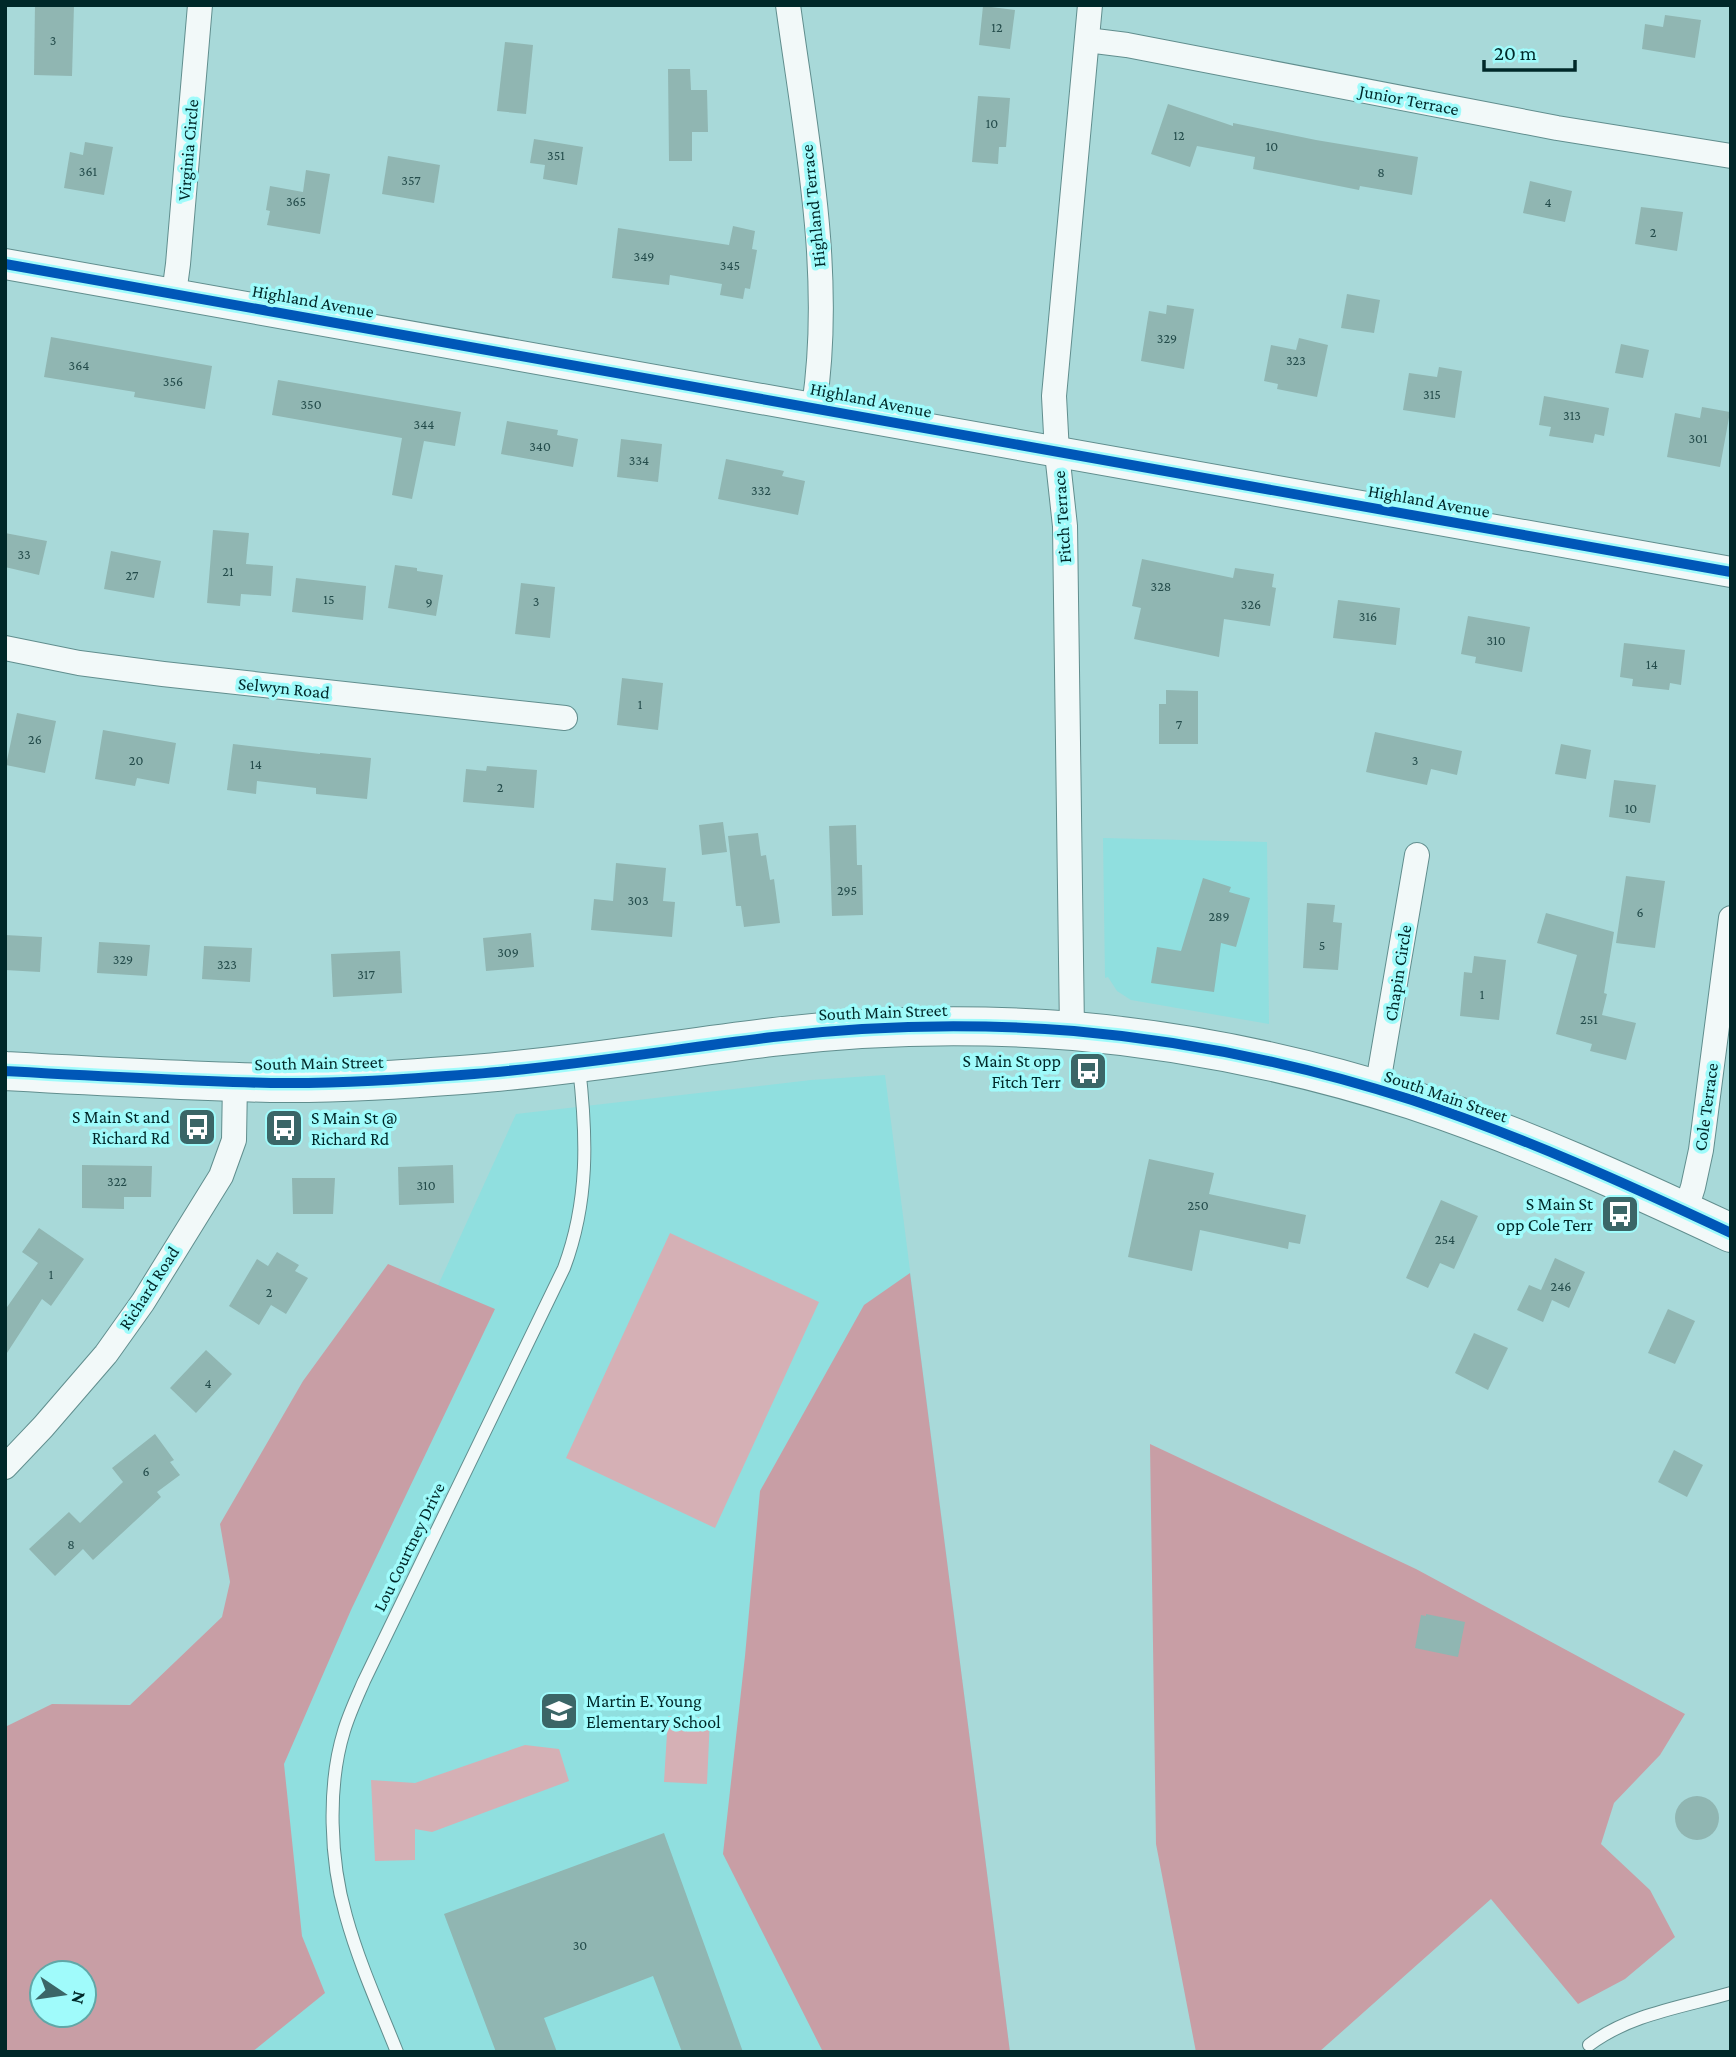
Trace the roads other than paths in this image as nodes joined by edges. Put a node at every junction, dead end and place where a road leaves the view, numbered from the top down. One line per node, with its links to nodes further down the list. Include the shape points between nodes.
1 (200, 5): 7 (street, Virginia Circle)
2 (788, 5): 8 (street, Highland Terrace, via 821,265 822,331)
3 (1090, 5): 4 (street, Fitch Terrace)
4 (1087, 40): 5 (street, Junior Terrace); 9 (street, Fitch Terrace, via 1054,396)
5 (1731, 156)
6 (5, 264): 7 (street, Highland Avenue)
7 (174, 294): 8 (street, Highland Avenue)
8 (814, 407): 9 (street, Highland Avenue)
9 (1057, 453): 10 (street, Highland Avenue); 15 (street, Fitch Terrace, via 1065,526)
10 (1731, 572)
11 (5, 648): 12 (street, Selwyn Road, via 163,674)
12 (565, 718)
13 (1417, 855): 19 (street, Chapin Circle)
14 (1731, 918): 20 (street, Cole Terrace, via 1700,1150)
15 (1072, 1031): 16 (main road, South Main Street, via 940,1026 857,1029); 19 (main road, South Main Street, via 1226,1053)
16 (579, 1063): 18 (main road, South Main Street, via 386,1080); 25 (lane, Lou Courtney Drive, via 586,1165 572,1246 364,1681 338,1755 334,1836 345,1914)
17 (5, 1071): 18 (main road, South Main Street)
18 (235, 1082): 22 (street, Richard Road, via 234,1140 221,1176 106,1354)
19 (1377, 1090): 20 (main road, South Main Street, via 1508,1136)
20 (1685, 1212): 21 (main road, South Main Street)
21 (1729, 1226)
22 (5, 1467)
23 (1731, 1993): 24 (lane, via 1631,2022)
24 (1589, 2045)
25 (397, 2052)

